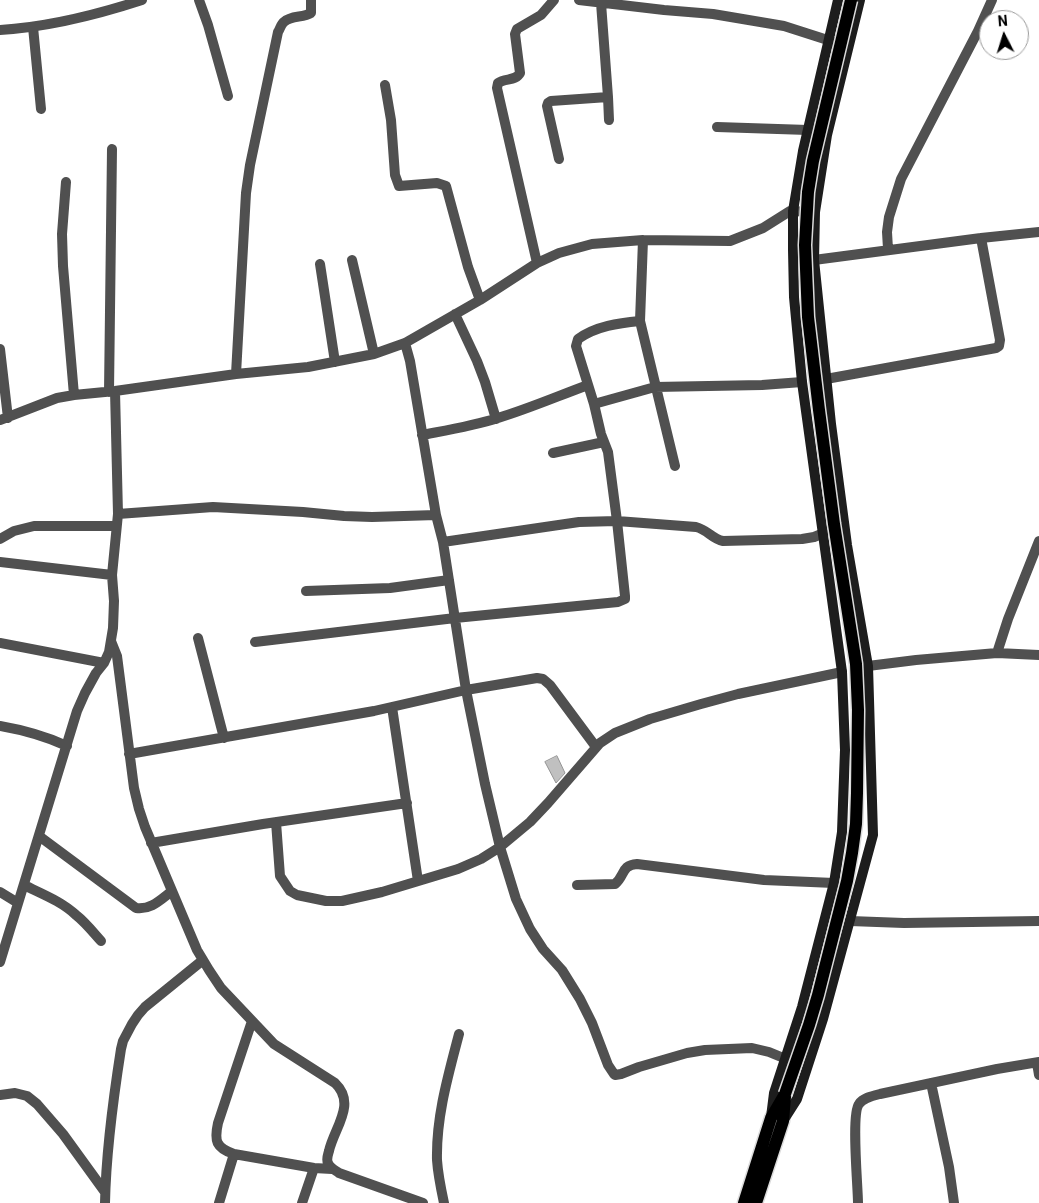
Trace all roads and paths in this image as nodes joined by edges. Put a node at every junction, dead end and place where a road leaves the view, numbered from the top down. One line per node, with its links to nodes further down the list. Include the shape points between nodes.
1 (142, 0): 11 (street)
2 (199, 0): 16 (street)
3 (311, 0): 43 (street, via 311,13 290,18 278,32 250,165)
4 (554, 0): 34 (street, via 541,15 518,29 515,34 520,72 518,76 498,84)
5 (579, 0): 10 (street)
6 (838, 0): 13 (street)
7 (851, 0): 112 (main road, bridge, via 813,161 805,245 808,317 820,420 856,664 857,800 852,853 832,943 809,1025)
8 (860, 0): 14 (street)
9 (992, 0): 31 (street, via 902,179 888,217)
10 (601, 3): 13 (street, via 713,14 784,26); 17 (street)
11 (33, 27): 12 (street); 18 (street)
12 (0, 30)
13 (829, 40): 14 (street); 21 (street)
14 (849, 48): 22 (street)
15 (385, 85): 36 (street, via 397,183 399,186 437,183 446,186)
16 (228, 96)
17 (608, 97): 19 (street); 24 (street, via 548,103)
18 (41, 109)
19 (609, 120)
20 (717, 127): 21 (street)
21 (808, 130): 22 (street); 26 (street)
22 (828, 135): 27 (street)
23 (112, 149): 48 (street)
24 (559, 159)
25 (66, 182): 49 (street, via 63,266)
26 (793, 211): 27 (street); 30 (street, via 730,241); 45 (street, via 794,297)
27 (815, 212): 33 (street)
28 (1039, 232): 29 (street)
29 (981, 238): 31 (street); 44 (street, via 999,346)
30 (643, 240): 34 (street, via 592,244); 38 (street)
31 (888, 249): 33 (street)
32 (352, 260): 41 (street)
33 (814, 260): 44 (street)
34 (537, 263): 36 (street)
35 (320, 264): 42 (street)
36 (480, 300): 37 (street)
37 (455, 314): 39 (street); 52 (street, via 477,361)
38 (640, 321): 46 (street, via 604,326 578,339 576,350); 47 (street)
39 (405, 342): 41 (street); 53 (street)
40 (0, 349): 51 (street)
41 (374, 354): 42 (street)
42 (335, 362): 43 (street)
43 (236, 374): 48 (street)
44 (826, 379): 77 (street, via 847,545)
45 (802, 382): 47 (street); 61 (street)
46 (588, 385): 50 (street); 52 (street)
47 (655, 386): 50 (street); 56 (street)
48 (112, 392): 49 (street); 57 (street)
49 (74, 395): 51 (street, via 56,398)
50 (594, 404): 54 (street)
51 (4, 419)
52 (496, 419): 53 (street)
53 (422, 435): 58 (street)
54 (604, 442): 55 (street); 59 (street)
55 (554, 453)
56 (675, 466)
57 (118, 514): 58 (street, via 213,507 353,516); 60 (street)
58 (436, 515): 64 (street)
59 (617, 521): 61 (street, via 696,527 723,542 809,539); 64 (street, via 579,522); 69 (street, via 625,596 622,601)
60 (116, 526): 62 (street, via 34,526); 66 (street)
61 (824, 533): 78 (street)
62 (0, 539)
63 (1039, 541): 74 (street)
64 (442, 542): 67 (street)
65 (0, 562): 66 (street)
66 (112, 575): 71 (street)
67 (449, 580): 68 (street, via 390,588); 69 (street)
68 (306, 591)
69 (455, 618): 72 (street); 79 (street)
70 (198, 638): 82 (street)
71 (111, 641): 76 (street); 85 (street, via 117,656)
72 (255, 642)
73 (0, 643): 76 (street)
74 (997, 653): 75 (street); 77 (street)
75 (1039, 656)
76 (104, 663): 83 (street, via 85,693)
77 (868, 666): 88 (street)
78 (842, 672): 84 (street, via 738,694 665,714 615,733); 87 (street, via 846,750)
79 (466, 690): 80 (street); 84 (street, via 529,679 543,680); 92 (street)
80 (392, 707): 82 (street); 86 (street)
81 (0, 726): 83 (street, via 30,732)
82 (224, 738): 85 (street)
83 (66, 746): 90 (street)
84 (596, 748): 92 (street, via 530,822)
85 (129, 754): 91 (street, via 139,809)
86 (406, 803): 89 (street); 93 (street)
87 (842, 816): 88 (street); 94 (street)
88 (872, 816): 100 (street, via 873,835)
89 (276, 822): 91 (street); 93 (street, via 280,876 296,895 326,901 342,900)
90 (39, 836): 95 (street); 98 (street, via 136,908 152,907)
91 (151, 843): 98 (street)
92 (500, 847): 93 (street, via 470,864); 107 (street, via 516,899 530,929 580,999 611,1072 621,1074 705,1050 752,1048)
93 (418, 882)
94 (834, 883): 96 (street, via 764,880 637,864 626,868 615,884); 107 (street)
95 (24, 885): 99 (street); 102 (street, via 66,907)
96 (576, 885)
97 (0, 892): 99 (street)
98 (172, 892): 103 (street)
99 (18, 903): 104 (street)
100 (850, 921): 101 (street); 112 (street, via 797,1099)
101 (1039, 921)
102 (101, 941)
103 (203, 960): 105 (street, via 221,988); 116 (street, via 138,1015 123,1041 109,1134)
104 (0, 962)
105 (252, 1021): 113 (street, via 216,1134 224,1151); 115 (street, via 274,1044 341,1089 345,1107 327,1157)
106 (459, 1034): 121 (street, via 438,1127 438,1163)
107 (786, 1059): 112 (street, via 774,1093)
108 (1038, 1062): 109 (street); 110 (street)
109 (1039, 1075)
110 (931, 1083): 124 (street, via 872,1096 859,1104 855,1126); 125 (street)
111 (0, 1095): 116 (street, via 15,1093 27,1096 37,1104)
112 (777, 1119): 122 (main road); 123 (main road)
113 (234, 1154): 114 (street); 118 (street)
114 (314, 1168): 115 (street); 119 (street)
115 (332, 1169): 120 (street)
116 (105, 1192): 117 (street)
117 (105, 1203)
118 (219, 1203)
119 (302, 1203)
120 (423, 1203)
121 (444, 1203)
122 (744, 1203)
123 (756, 1203)
124 (858, 1203)
125 (954, 1203)

